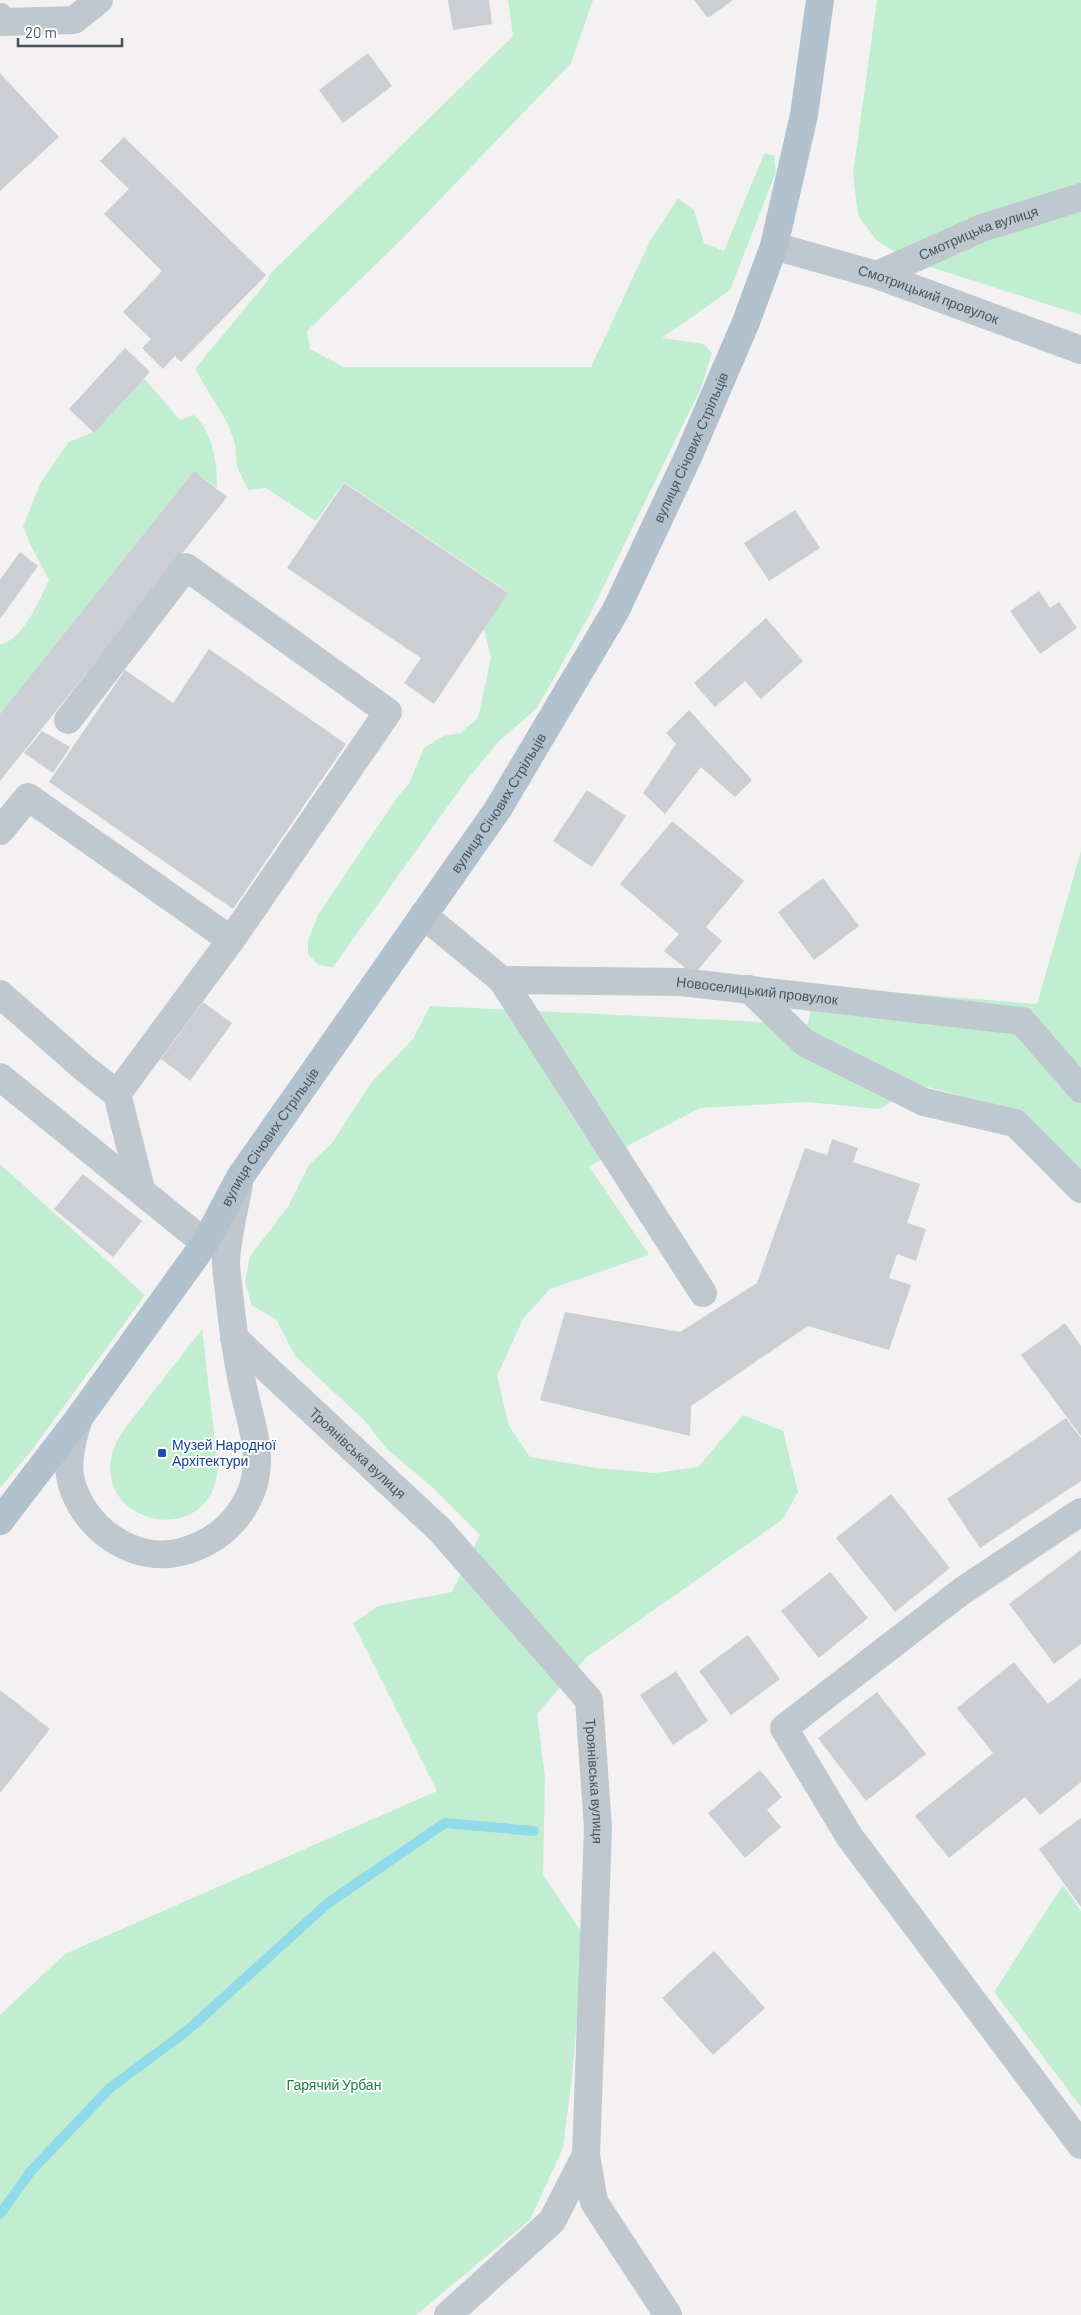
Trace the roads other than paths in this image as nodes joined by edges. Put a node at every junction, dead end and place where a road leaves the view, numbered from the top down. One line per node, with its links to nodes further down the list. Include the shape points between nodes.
1 (99, 0): 3 (street)
2 (820, 0): 6 (main road, вулиця Січових Стрільців, via 804,115)
3 (66, 10): 4 (street, via 4,22)
4 (0, 17)
5 (1081, 197): 7 (street, Смотрицька вулиця, via 982,228)
6 (774, 246): 7 (street, Смотрицький провулок); 11 (main road, вулиця Січових Стрільців, via 715,394 616,610 498,809)
7 (877, 275): 8 (street, Смотрицький провулок)
8 (1081, 350)
9 (68, 720): 12 (street, via 186,566 388,712)
10 (0, 831): 12 (street, via 28,797)
11 (423, 915): 13 (street); 19 (main road, вулиця Січових Стрільців)
12 (231, 940): 18 (street)
13 (502, 980): 14 (street, Новоселицький провулок, via 681,982); 23 (street)
14 (749, 990): 17 (street, Новоселицький провулок, via 1022,1021); 21 (street, via 805,1043 924,1102 1015,1123)
15 (0, 994): 18 (street)
16 (0, 1077): 20 (street)
17 (1081, 1089)
18 (117, 1094): 20 (street)
19 (240, 1177): 22 (main road, вулиця Січових Стрільців); 24 (street, via 226,1261)
20 (141, 1189): 22 (street)
21 (1081, 1189)
22 (205, 1243): 25 (main road, вулиця Січових Стрільців)
23 (703, 1293)
24 (234, 1338): 25 (street, via 256,1445 256,1465 252,1487 240,1514 223,1533 199,1547 173,1554 141,1551 121,1544 93,1523 78,1501 71,1480 71,1447); 29 (street, Троянівська вулиця, via 440,1530 589,1700 598,1828)
25 (79, 1418): 27 (main road, вулиця Січових Стрільців)
26 (1081, 1512): 28 (street, via 962,1591 784,1728 849,1836)
27 (0, 1521)
28 (1081, 2145)
29 (586, 2155): 30 (street, Троянівська вулиця, via 552,2221); 31 (street, via 594,2202)
30 (448, 2315)
31 (668, 2315)

